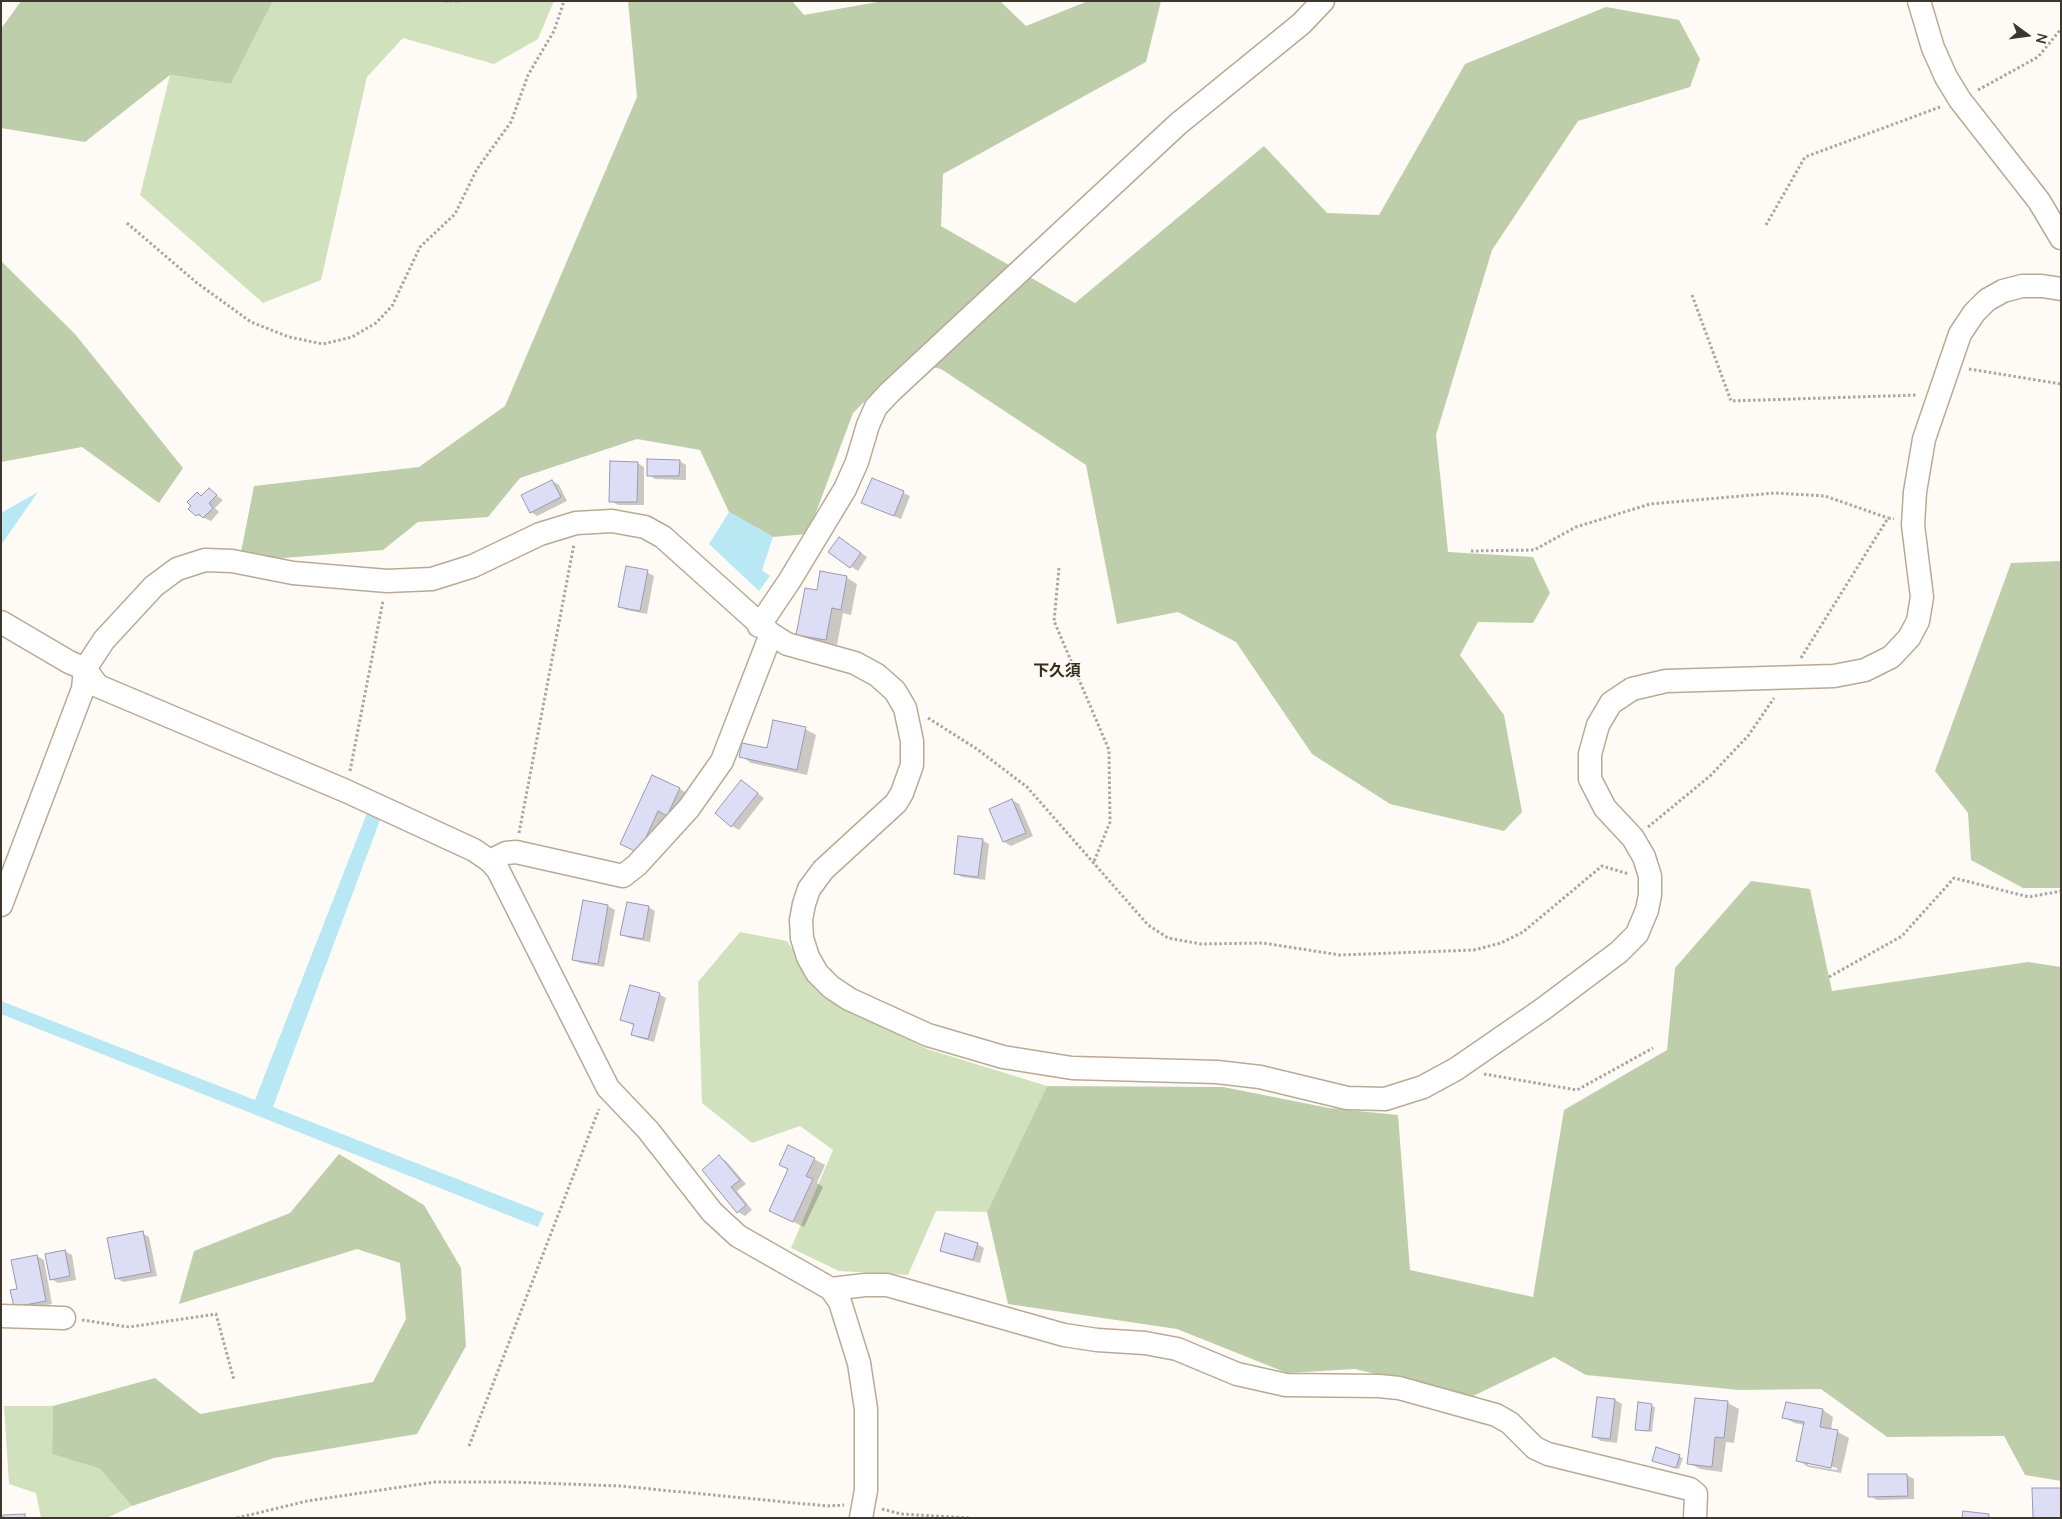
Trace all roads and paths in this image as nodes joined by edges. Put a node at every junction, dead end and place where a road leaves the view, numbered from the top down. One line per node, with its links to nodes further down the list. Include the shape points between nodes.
1 (445, 1): 2 (path)
2 (461, 1)
3 (564, 1): 8 (path, via 554,31 528,75 511,122 477,169 455,214 420,247 392,306 376,322 352,337 323,344 288,337 251,322 197,283)
4 (1323, 1): 22 (street, via 1301,24 1178,124 890,392 876,408 868,425 845,489 790,580)
5 (1919, 1): 7 (street, via 1932,48)
6 (2061, 29): 7 (path, via 2038,57)
7 (1960, 100): 9 (path, via 1805,157); 10 (street, via 2039,201)
8 (127, 223)
9 (1766, 225)
10 (2061, 238)
11 (2061, 288): 13 (street, via 2022,286 2002,291 1987,300 1960,334)
12 (1692, 294): 15 (path, via 1731,401)
13 (1949, 365): 14 (path); 15 (street)
14 (2061, 384)
15 (1939, 394): 29 (street, via 1924,439 1915,492 1913,525 1922,597 1918,621 1909,638 1891,657 1865,670 1834,676 1666,681 1632,689 1611,703 1606,711 1598,725 1590,754 1590,780 1605,808 1634,838)
16 (1888, 518): 18 (path, via 1825,496 1775,493 1650,504 1576,527 1534,550)
17 (576, 523): 20 (street, via 540,534 473,566 432,578); 22 (street, via 612,521 645,527 663,537); 26 (path)
18 (1471, 550)
19 (1059, 568): 28 (path, via 1054,621 1109,750 1110,822)
20 (387, 581): 23 (street, via 293,574 232,561 205,560 177,569 154,586 104,640); 25 (path)
21 (1, 622): 23 (street)
22 (765, 630): 24 (street, via 787,644 855,663 877,675 895,691); 26 (street, via 722,761 689,808 637,865 623,876)
23 (85, 669): 25 (street, via 98,686); 31 (street, via 83,689)
24 (905, 708): 28 (path, via 924,715 977,749 1027,787); 34 (street, via 912,741 912,765 902,793 896,803 823,870 809,889 804,904 802,938 808,957 817,973 849,1000 928,1035 1003,1057 1072,1068 1217,1072 1260,1077 1347,1098 1385,1098 1423,1087)
25 (346, 791): 27 (street, via 474,850)
26 (516, 852): 27 (street)
27 (490, 861): 35 (street, via 498,870)
28 (1094, 864): 29 (path, via 1148,925 1168,938 1201,944 1264,943 1340,955 1474,950 1501,943 1522,932 1602,866)
29 (1650, 876): 34 (street, via 1647,910 1637,934 1619,952 1544,1009)
30 (2061, 891): 32 (path, via 2029,897 1954,878 1902,936)
31 (1, 905)
32 (1829, 977)
33 (1653, 1048): 34 (path, via 1577,1090)
34 (1456, 1069)
35 (608, 1088): 36 (street, via 738,1236); 40 (path)
36 (831, 1289): 41 (street, via 840,1302 858,1363 866,1409 866,1490); 44 (street, via 887,1285 1064,1335 1145,1343 1177,1350 1237,1374 1286,1385 1399,1388 1496,1415 1510,1423 1535,1448 1548,1454 1690,1489 1696,1494)
37 (1, 1316): 38 (street)
38 (64, 1318): 39 (path, via 129,1327 216,1314)
39 (234, 1380)
40 (469, 1446)
41 (862, 1511): 42 (path, via 620,1486 435,1482 307,1501); 43 (path)
42 (237, 1518)
43 (970, 1518)
44 (1695, 1518)

